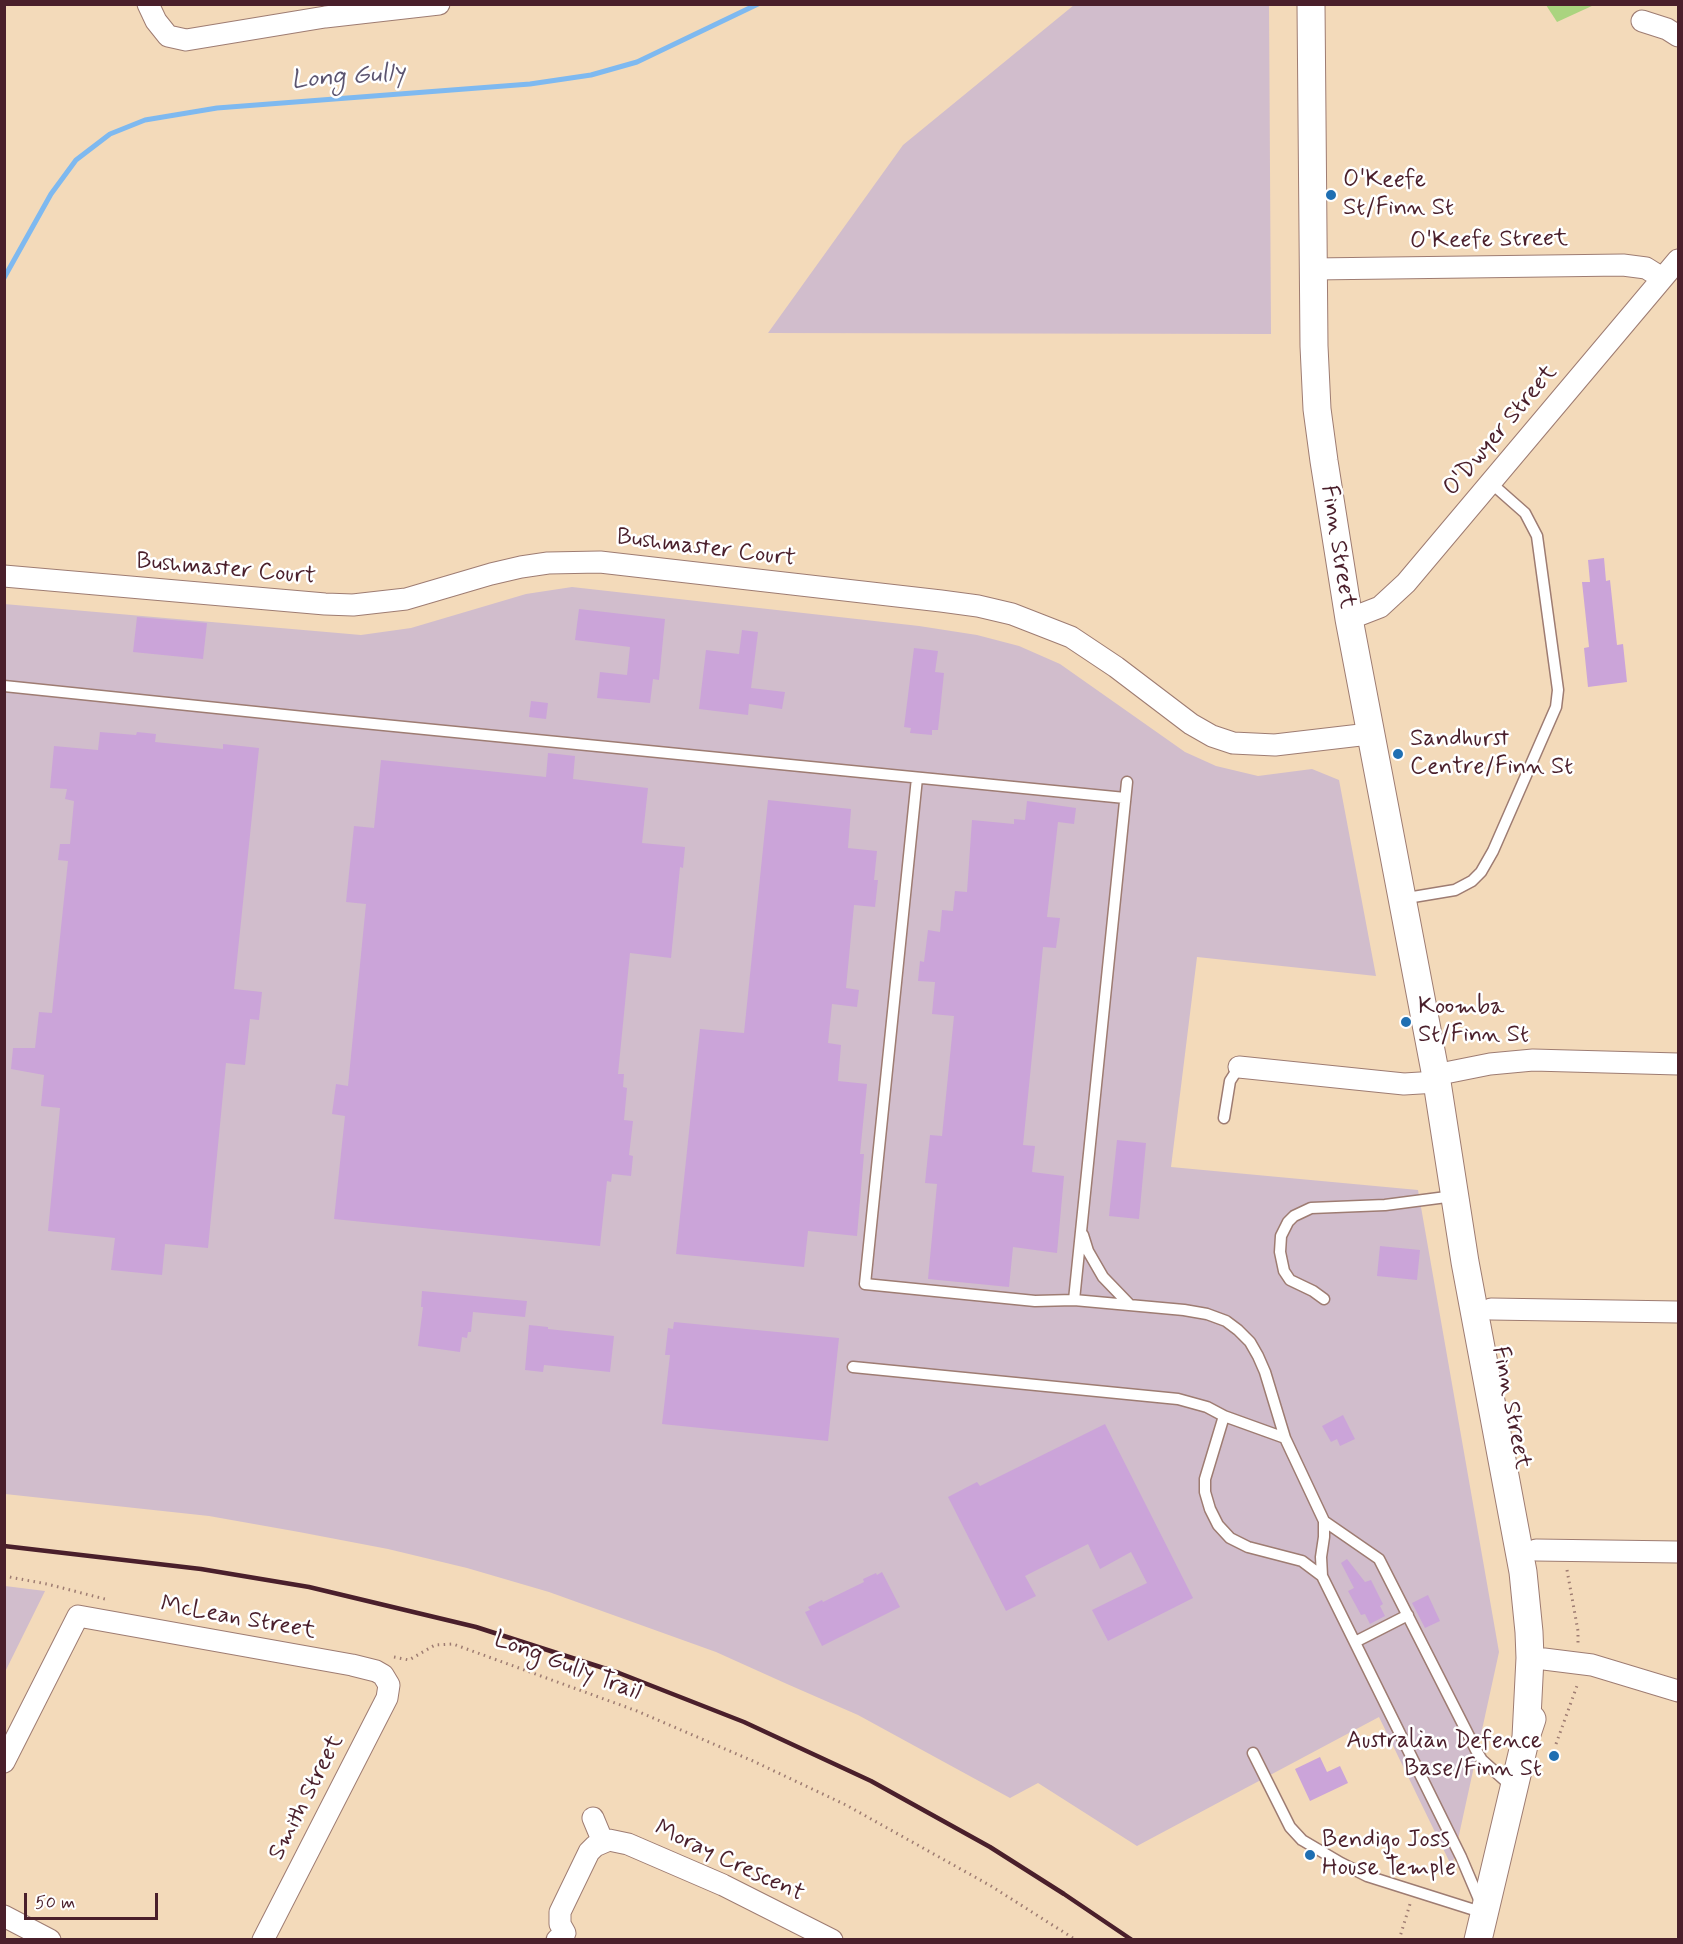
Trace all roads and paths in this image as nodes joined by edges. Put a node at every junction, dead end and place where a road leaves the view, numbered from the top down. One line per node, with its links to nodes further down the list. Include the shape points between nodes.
1 (148, 4): 2 (street, via 168,36 186,40 325,17)
2 (439, 4)
3 (1311, 4): 7 (street, Finn Street)
4 (1642, 21): 5 (street)
5 (1678, 36)
6 (1678, 260): 8 (street, O'Dwyer Street)
7 (1313, 269): 8 (street, O'Keefe Street, via 1623,265 1646,268); 11 (street, Finn Street, via 1317,409)
8 (1662, 278): 9 (street, O'Dwyer Street)
9 (1491, 483): 11 (street, O'Dwyer Street, via 1390,599); 17 (lane, via 1525,513 1537,536 1558,690 1556,707 1481,872 1455,890)
10 (4, 576): 13 (street, Bushmaster Court, via 353,605 406,600 491,574 548,563 600,562 753,579 978,606 1012,614 1071,637 1191,724 1233,743 1275,745)
11 (1349, 619): 13 (street, Finn Street)
12 (4, 686): 14 (lane)
13 (1369, 734): 17 (street, Finn Street)
14 (917, 778): 16 (lane); 25 (lane, via 865,1284 1035,1301)
15 (1126, 782): 16 (lane)
16 (1125, 798): 23 (lane)
17 (1401, 899): 20 (street, Finn Street)
18 (1678, 1064): 20 (street, via 1533,1060 1490,1064)
19 (1239, 1067): 20 (street, via 1404,1084); 21 (lane, via 1230,1081)
20 (1436, 1079): 22 (street, Finn Street); 27 (street, Finn Street)
21 (1224, 1118)
22 (1455, 1196): 24 (lane, via 1384,1205 1311,1208 1294,1216 1281,1236 1284,1271 1290,1280); 27 (street, Finn Street)
23 (1081, 1229): 25 (lane); 26 (lane, via 1103,1277)
24 (1324, 1299)
25 (1074, 1300): 26 (lane)
26 (1130, 1305): 31 (lane, via 1208,1314 1238,1330 1250,1342 1265,1372)
27 (1483, 1310): 28 (street); 33 (street, Finn Street)
28 (1678, 1312)
29 (853, 1367): 30 (lane, via 1178,1399)
30 (1224, 1416): 31 (lane); 37 (lane, via 1205,1479 1207,1500 1218,1525 1230,1538 1248,1547 1290,1556)
31 (1285, 1438): 32 (lane)
32 (1324, 1521): 37 (lane); 39 (lane, via 1379,1559)
33 (1527, 1550): 34 (street); 43 (street, Finn Street, via 1525,1589)
34 (1678, 1552)
35 (1567, 1569): 41 (path)
36 (4, 1576): 38 (path)
37 (1322, 1576): 40 (lane)
38 (107, 1600)
39 (1408, 1615): 40 (lane); 50 (lane, via 1482,1760)
40 (1354, 1642): 54 (lane, via 1461,1857)
41 (1578, 1649)
42 (390, 1657): 60 (path, Long Gully Trail, via 409,1660 435,1645 453,1644 637,1711 846,1805 991,1886)
43 (1537, 1659): 46 (street, via 1592,1665); 50 (street, Finn Street)
44 (1578, 1678): 47 (path)
45 (386, 1679): 49 (street, McLean Street, via 376,1671 351,1665 78,1616); 58 (street, Smith Street, via 387,1698)
46 (1678, 1691)
47 (1556, 1744)
48 (1253, 1753): 53 (lane, via 1290,1827 1302,1840 1367,1876)
49 (4, 1762)
50 (1514, 1788): 54 (street, Finn Street)
51 (593, 1818): 52 (street)
52 (603, 1842): 56 (street, via 590,1852 560,1912); 59 (street, Moray Crescent, via 615,1840 639,1848)
53 (1415, 1892): 54 (lane); 61 (path)
54 (1484, 1913): 62 (street, Finn Street)
55 (4, 1916): 57 (street)
56 (564, 1937)
57 (50, 1940)
58 (263, 1940)
59 (832, 1940)
60 (1076, 1940)
61 (1399, 1940)
62 (1478, 1940)

